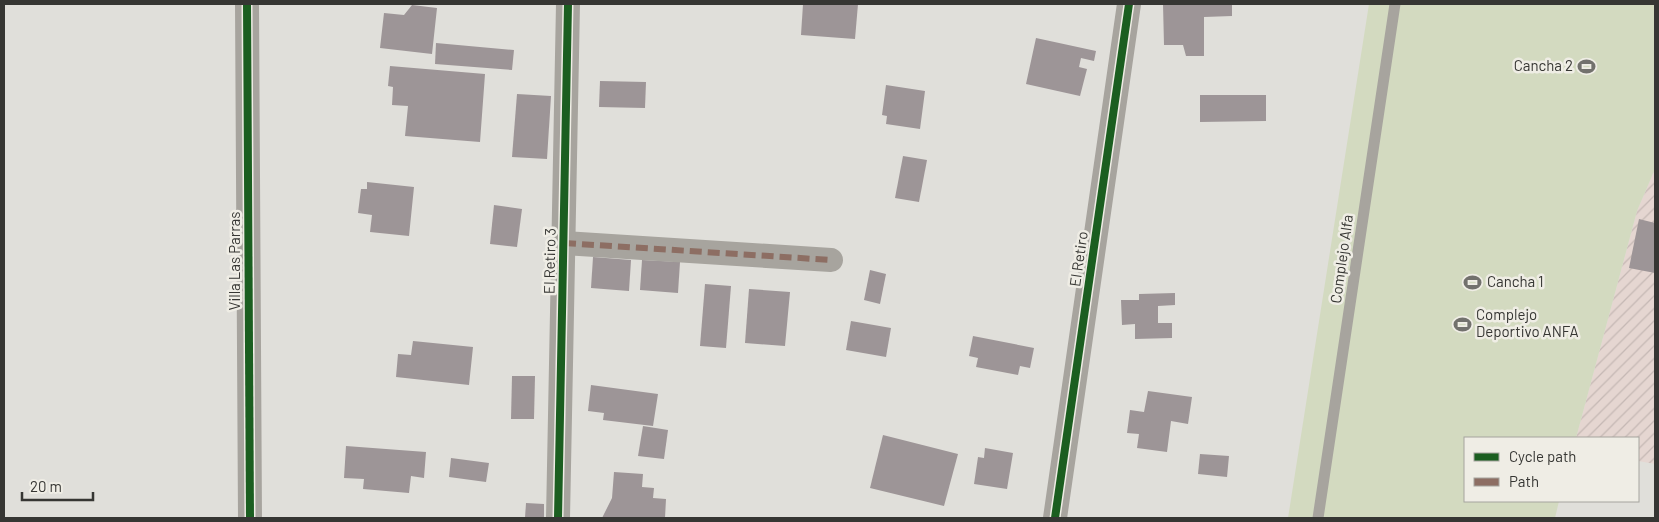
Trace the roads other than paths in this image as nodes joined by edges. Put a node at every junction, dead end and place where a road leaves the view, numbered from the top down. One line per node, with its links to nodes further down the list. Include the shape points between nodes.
1 (247, 4): 7 (street, Villa Las Parras)
2 (568, 4): 5 (street, El Retiro 3)
3 (1129, 4): 9 (street, El Retiro)
4 (1395, 4): 10 (lane, Complejo Alfa)
5 (564, 243): 6 (street); 8 (street, El Retiro 3)
6 (830, 260)
7 (250, 518)
8 (558, 518)
9 (1055, 518)
10 (1318, 518)

